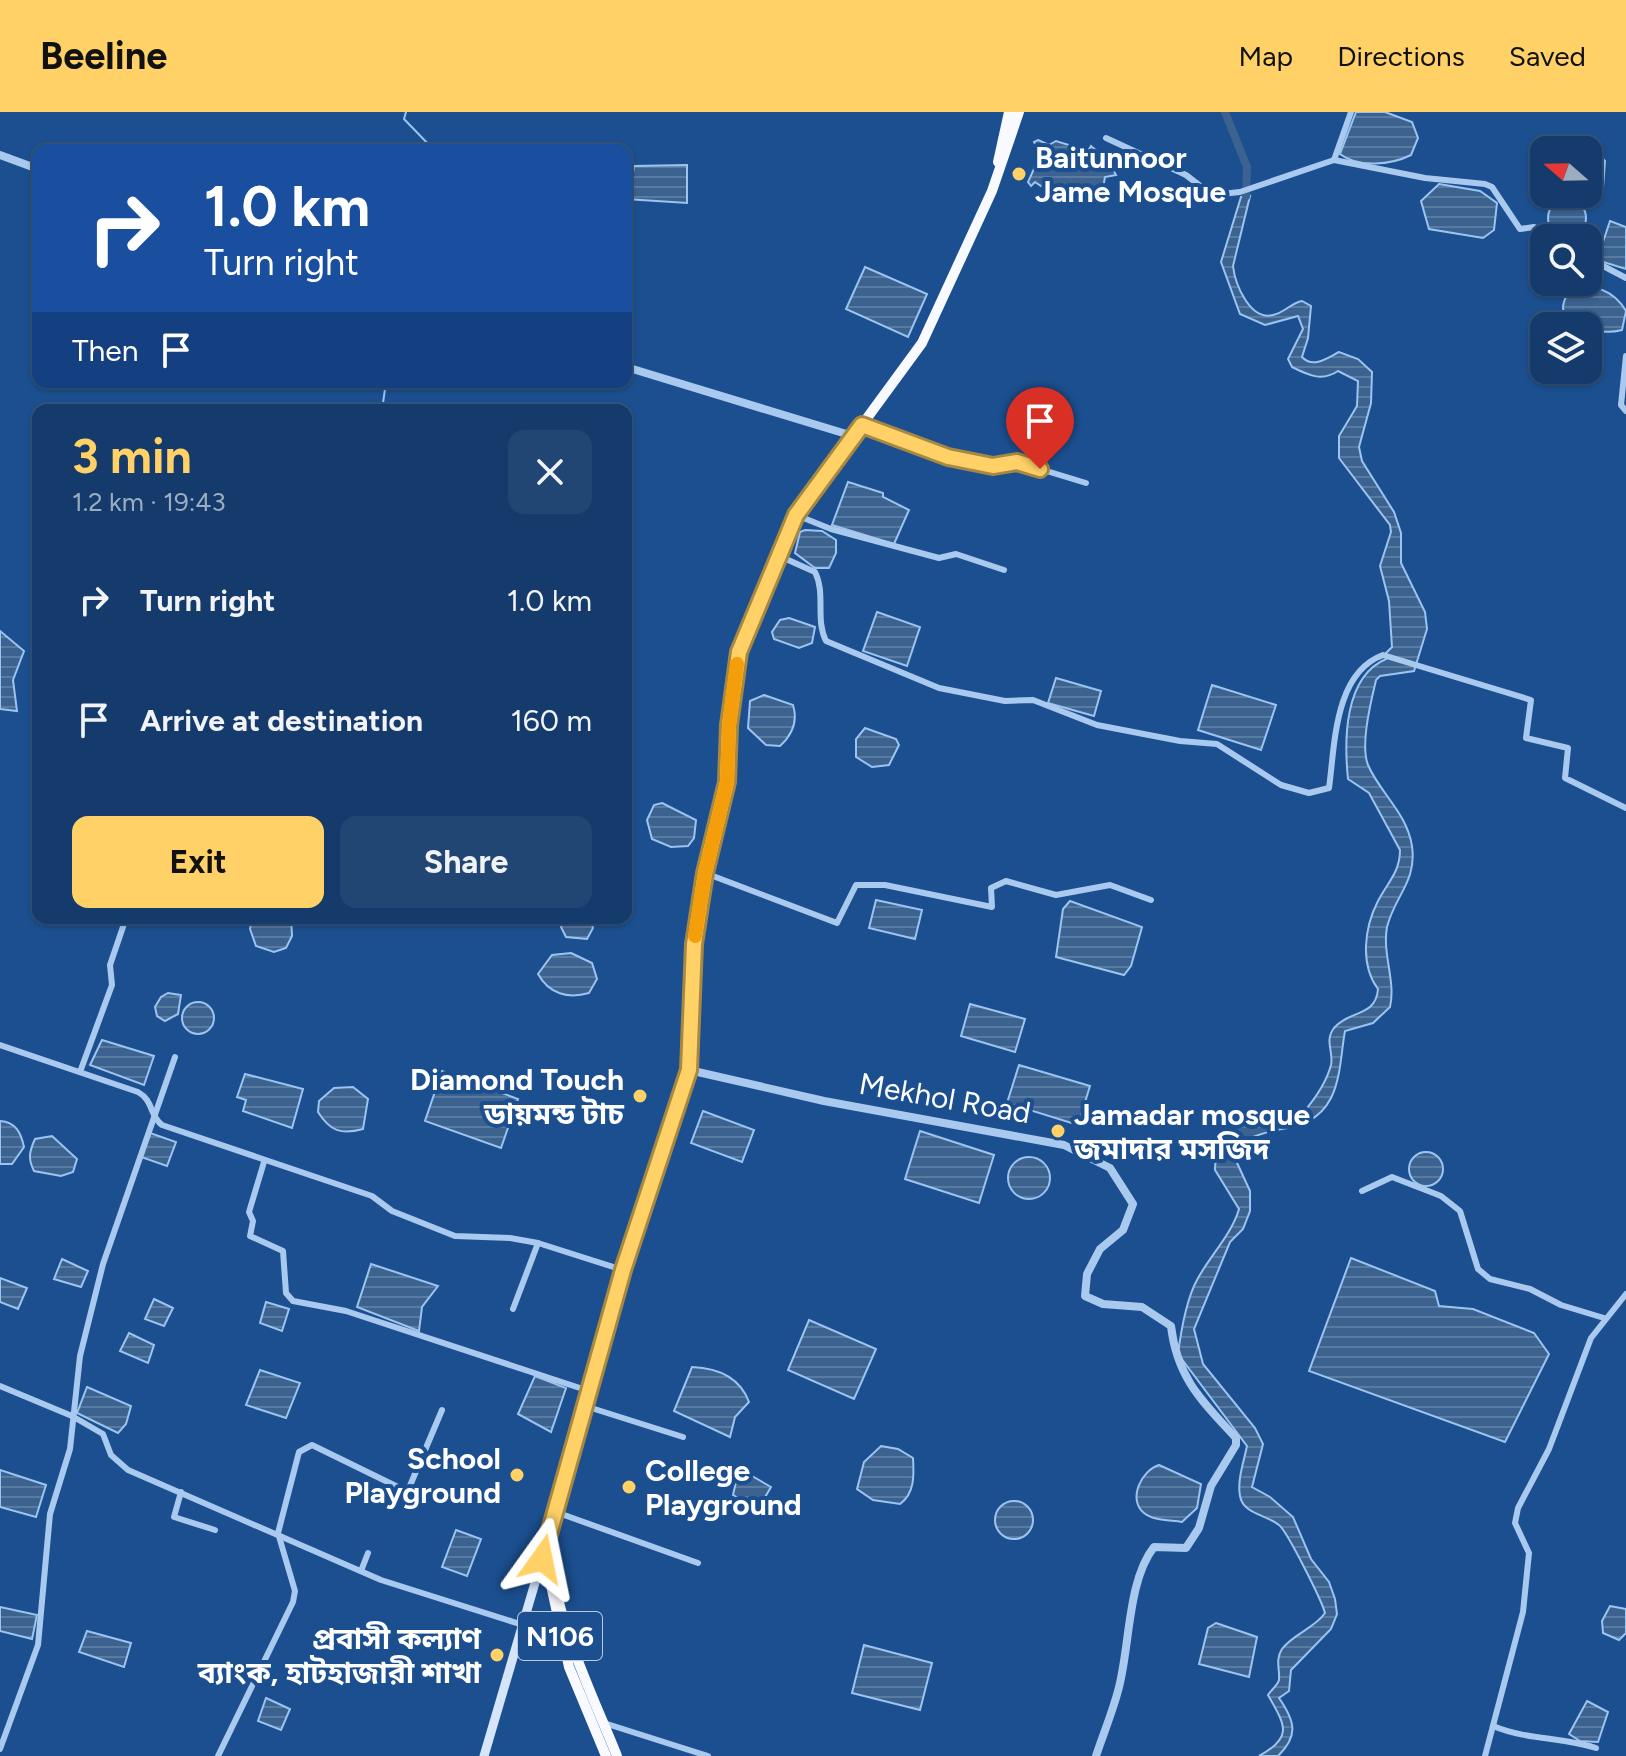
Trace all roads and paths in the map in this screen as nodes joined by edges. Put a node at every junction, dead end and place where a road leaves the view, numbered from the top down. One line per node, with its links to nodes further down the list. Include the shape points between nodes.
1 (1009, 112): 8 (highway)
2 (1019, 112): 8 (highway, N106)
3 (1351, 112): 6 (street)
4 (1106, 138): 6 (street, via 1186,175 1212,195 1240,192)
5 (0, 155): 7 (street)
6 (1334, 160): 9 (street, via 1485,184 1520,229)
7 (32, 167)
8 (992, 191): 15 (highway, N106, via 922,343)
9 (1530, 228)
10 (1602, 265): 11 (street)
11 (1626, 278)
12 (1626, 356): 14 (street, via 1621,405)
13 (632, 369): 16 (street)
14 (1626, 411)
15 (862, 425): 16 (highway, N106); 17 (street, via 948,457 993,466 1017,462)
16 (853, 436): 18 (highway, N106)
17 (1086, 483)
18 (796, 515): 19 (highway, N106); 20 (street, via 939,558 956,554)
19 (777, 555): 21 (street, via 815,572 818,626 826,641 939,688 1005,701 1033,700 1097,725 1217,744 1281,785 1309,793 1329,788 1341,701 1369,660 1383,655 1531,700 1526,738 1568,748 1565,778); 22 (highway, N106, via 739,652 727,782)
20 (1004, 570)
21 (1626, 808)
22 (705, 873): 23 (street, via 837,923 856,885 885,885 992,907 991,888 1006,881 1056,895 1110,885); 27 (highway, N106, via 694,944)
23 (1151, 900)
24 (124, 924): 28 (street, via 110,965 112,985)
25 (0, 1045): 28 (street)
26 (175, 1057): 29 (street)
27 (689, 1070): 33 (highway, N106); 62 (street, Mekhol Road, via 1064,1145 1110,1168 1133,1204 1123,1230 1093,1261 1085,1296 1103,1304 1142,1307 1171,1326 1175,1356 1198,1398 1236,1438 1236,1445 1204,1501 1195,1537 1186,1548 1154,1547 1148,1555 1118,1691)
28 (80, 1072): 29 (street, via 145,1096)
29 (154, 1115): 30 (street, via 162,1125); 41 (street, via 103,1264 80,1356)
30 (264, 1162): 32 (street, via 372,1196 392,1211 455,1236); 38 (street, via 249,1212 250,1236 283,1251 286,1293 293,1301 346,1311)
31 (1362, 1191): 36 (street, via 1392,1177 1441,1196 1460,1211 1478,1269 1490,1279)
32 (538, 1243): 33 (street); 35 (street)
33 (623, 1270): 38 (highway, N106)
34 (1626, 1294): 36 (street)
35 (513, 1309)
36 (1604, 1318): 54 (street, via 1518,1508 1515,1523 1529,1553 1525,1597)
37 (0, 1386): 41 (street)
38 (589, 1391): 39 (highway, N106)
39 (585, 1406): 42 (street); 44 (highway, N106)
40 (442, 1410): 46 (street, via 409,1488 312,1445 305,1447 296,1460)
41 (72, 1416): 43 (street, via 103,1434 116,1463); 56 (street, via 70,1449 50,1514 38,1645)
42 (683, 1437)
43 (181, 1492): 45 (street, via 174,1517); 46 (street)
44 (553, 1511): 48 (highway, N106); 49 (street)
45 (215, 1530)
46 (278, 1533): 50 (street); 57 (street, via 295,1591 293,1602)
47 (368, 1553): 50 (street)
48 (547, 1558): 51 (highway, N106); 52 (main road)
49 (698, 1563)
50 (361, 1571): 52 (street)
51 (559, 1611): 53 (highway, N106); 59 (highway, N106, via 569,1667)
52 (523, 1625): 58 (main road)
53 (604, 1723): 60 (highway, N106); 61 (street)
54 (1493, 1726): 55 (street, via 1530,1739 1567,1739); 63 (street)
55 (1596, 1748)
56 (0, 1749)
57 (218, 1756)
58 (484, 1756)
59 (606, 1756)
60 (617, 1756)
61 (708, 1756)
62 (1096, 1756)
63 (1485, 1756)

